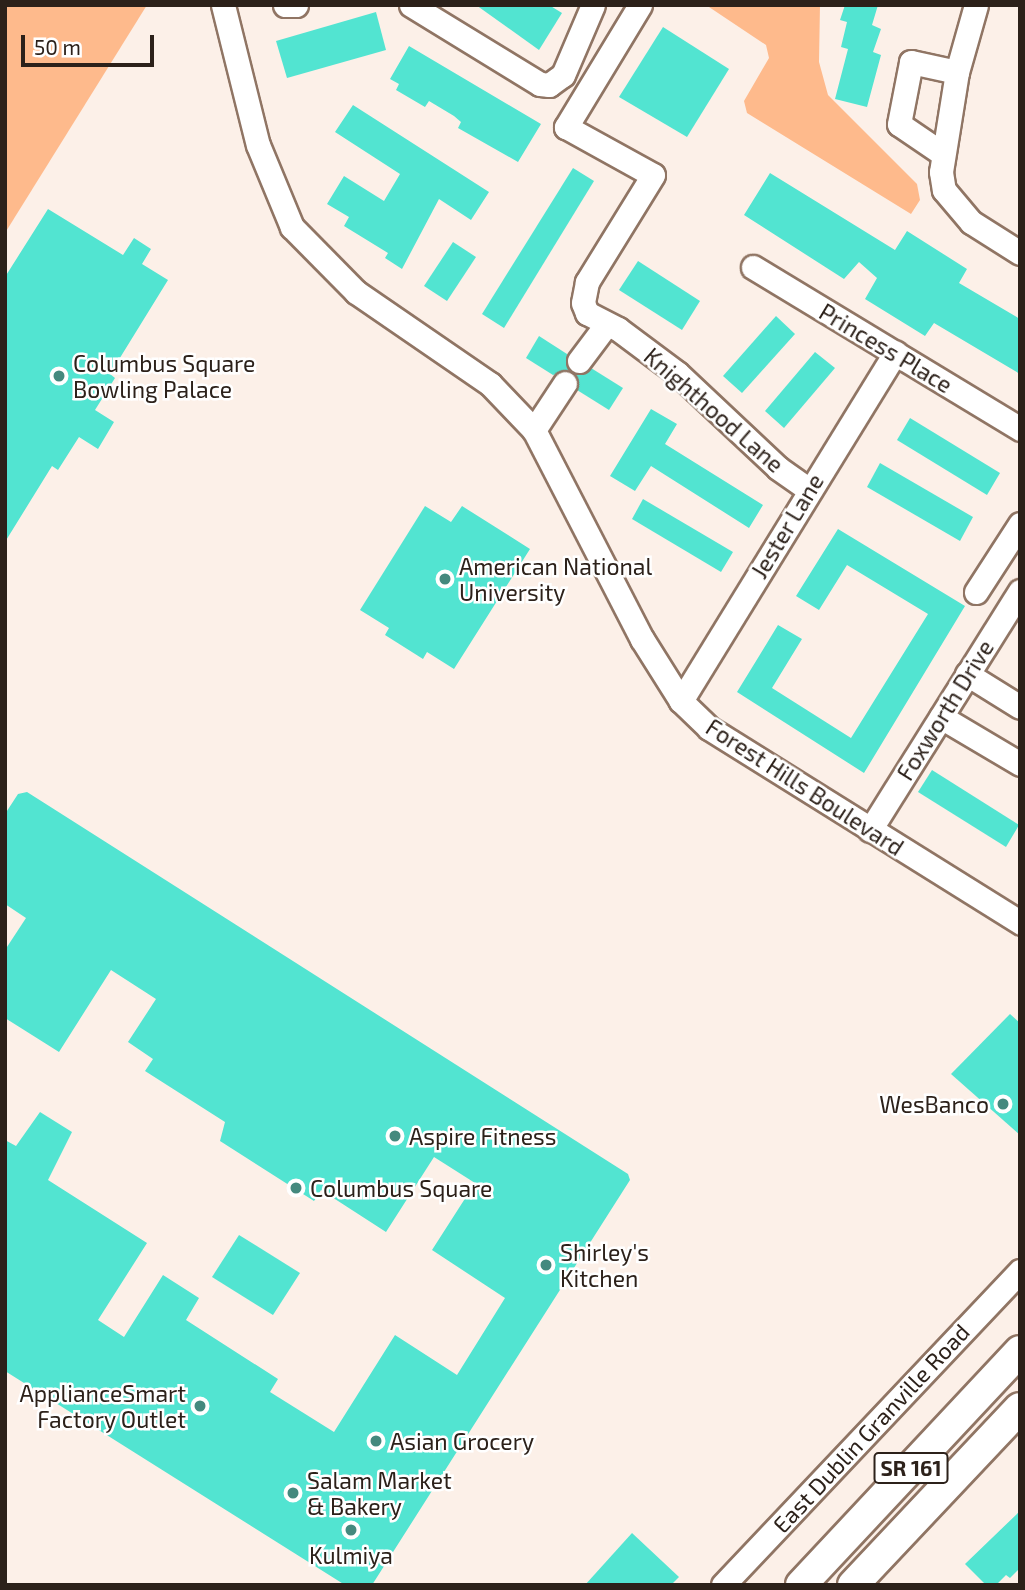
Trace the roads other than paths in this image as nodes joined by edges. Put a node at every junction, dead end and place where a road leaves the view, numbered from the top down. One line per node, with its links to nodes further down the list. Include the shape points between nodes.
1 (223, 5): 17 (street, Forest Hills Boulevard, via 258,145 292,227 356,292 490,384)
2 (285, 5): 3 (street)
3 (296, 5)
4 (411, 5): 5 (street, via 540,84 549,85 563,75)
5 (593, 5)
6 (640, 5): 12 (street, Knighthood Lane, via 566,127 653,175 583,292 587,313)
7 (976, 5): 8 (street)
8 (957, 72): 9 (street); 9 (street, via 912,62 899,124)
9 (943, 154): 10 (street, via 944,190 971,222)
10 (1020, 253)
11 (753, 267): 13 (street, Princess Place)
12 (606, 325): 14 (street); 18 (street, Knighthood Lane, via 677,373 778,468)
13 (895, 353): 16 (street, Princess Place); 18 (street, Jester Lane)
14 (579, 361)
15 (565, 383): 17 (street)
16 (1020, 429)
17 (534, 430): 23 (street, Forest Hills Boulevard, via 642,639)
18 (809, 490): 23 (street, Jester Lane)
19 (1020, 524): 21 (street)
20 (1020, 591): 22 (street, Foxworth Drive)
21 (976, 592)
22 (967, 674): 24 (street); 25 (street, Foxworth Drive)
23 (681, 701): 27 (street, Forest Hills Boulevard, via 709,728)
24 (1020, 706)
25 (941, 717): 26 (street); 27 (street, Foxworth Drive)
26 (1020, 764)
27 (870, 830): 28 (street, Forest Hills Boulevard)
28 (1020, 922)
29 (1020, 1271): 32 (street, East Dublin Granville Road)
30 (1020, 1351): 33 (main road, SR 161)
31 (1020, 1408): 34 (main road, SR 161)
32 (723, 1585)
33 (801, 1585)
34 (853, 1585)

